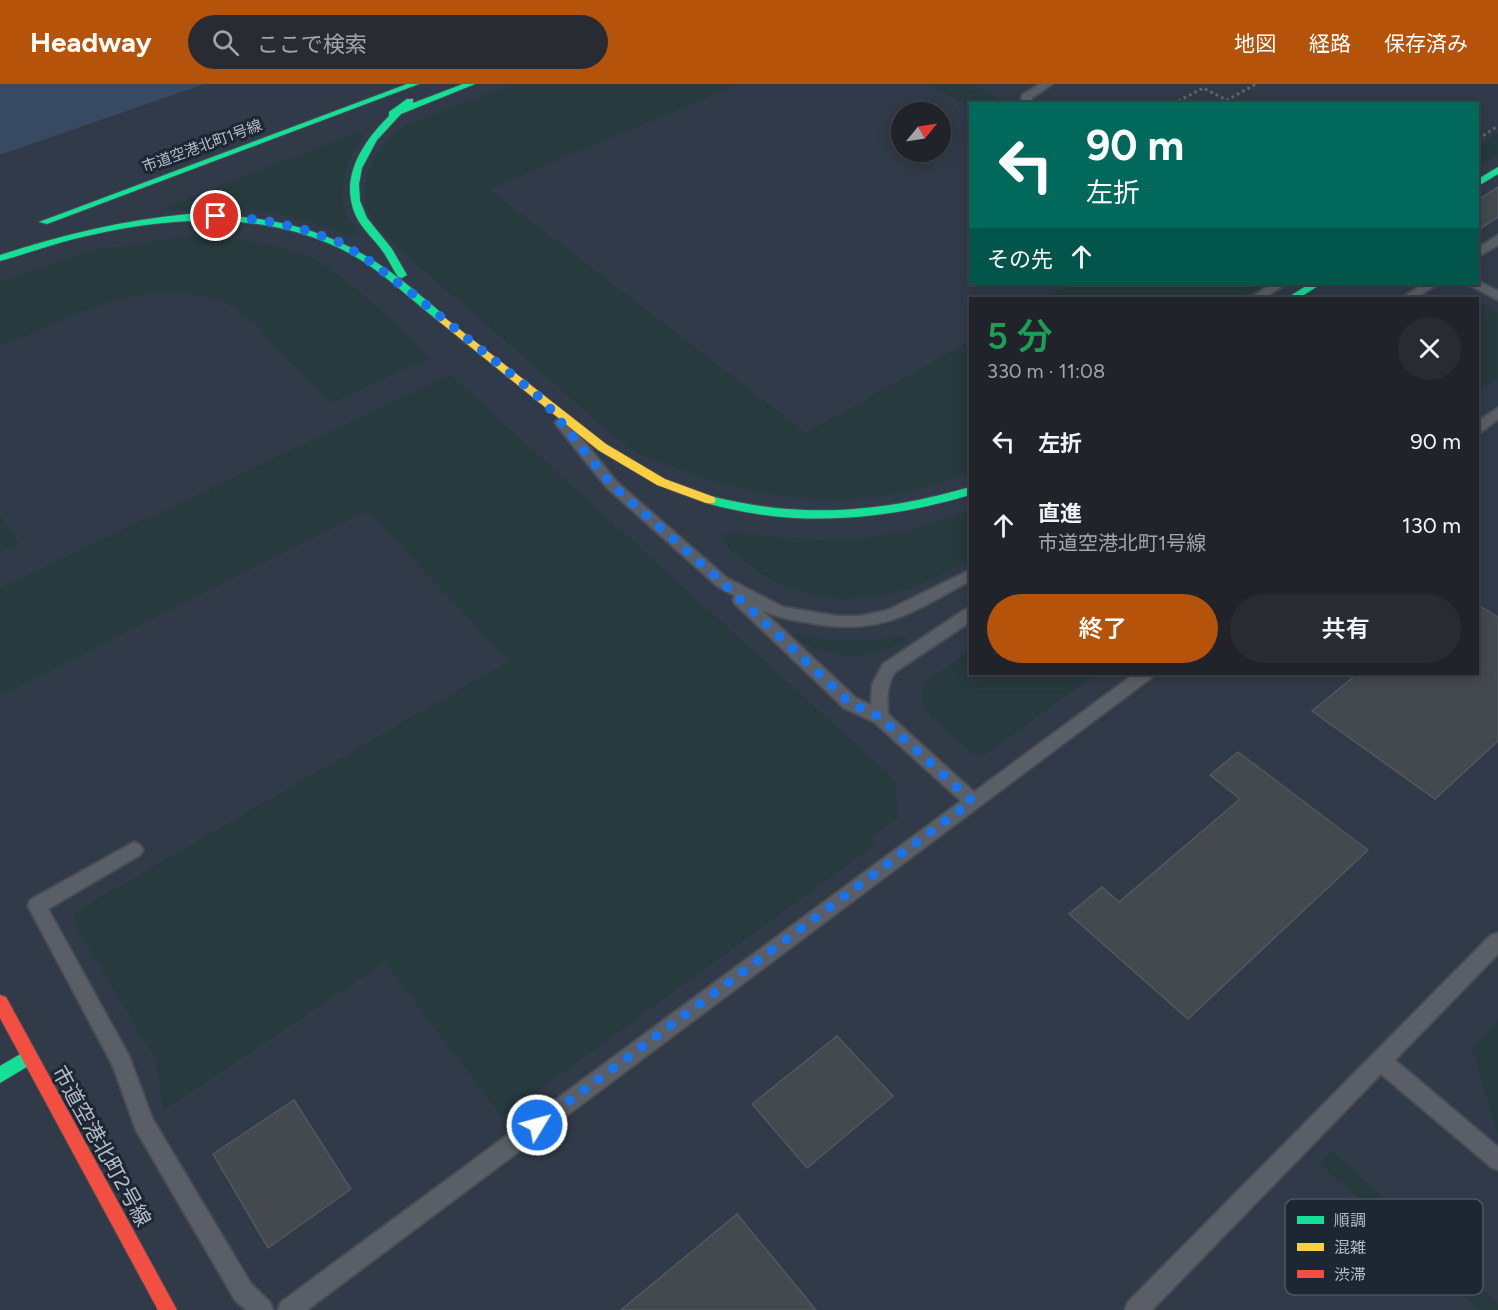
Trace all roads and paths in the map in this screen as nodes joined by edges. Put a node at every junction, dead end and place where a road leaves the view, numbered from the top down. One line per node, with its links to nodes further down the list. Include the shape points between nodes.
1 (415, 84): 15 (street, 市道空港北町1号線)
2 (441, 84): 8 (street)
3 (471, 84): 8 (street)
4 (1047, 84): 6 (lane, via 1030,92)
5 (1257, 84): 7 (path, via 1227,100 1203,88)
6 (1027, 102)
7 (1177, 102)
8 (397, 112): 9 (street); 24 (street, via 362,152 354,190 357,210)
9 (363, 124)
10 (1498, 126): 11 (path)
11 (1479, 138)
12 (1498, 170): 13 (street)
13 (1479, 182)
14 (151, 206): 16 (street)
15 (34, 226)
16 (90, 229): 19 (street); 24 (street, via 170,216 261,220 339,242)
17 (1498, 239): 18 (lane)
18 (1479, 252)
19 (0, 258)
20 (1278, 285): 26 (lane)
21 (1314, 285): 27 (street)
22 (1429, 285): 28 (lane)
23 (1475, 285): 25 (lane)
24 (414, 295): 29 (street)
25 (1498, 296)
26 (1258, 297)
27 (1294, 297)
28 (1410, 297)
29 (544, 401): 32 (street, via 639,471 729,505 827,517 875,515 924,506); 34 (lane, via 612,485)
30 (1498, 412): 31 (lane)
31 (1479, 427)
32 (969, 491)
33 (969, 576): 34 (lane, via 892,615 860,622 780,612)
34 (722, 582): 37 (lane, via 850,703)
35 (969, 615): 37 (lane, via 890,668 880,680)
36 (1144, 675): 38 (lane)
37 (880, 717): 38 (lane)
38 (972, 801): 48 (lane)
39 (134, 850): 47 (lane, via 37,906 122,1063 143,1124 243,1292)
40 (1498, 941): 43 (lane)
41 (0, 1002): 42 (street, 市道空港北町2号線)
42 (29, 1057): 44 (street); 46 (street, 市道空港北町2号線)
43 (1381, 1061): 45 (lane); 49 (lane)
44 (0, 1075)
45 (1498, 1160)
46 (168, 1310)
47 (262, 1310)
48 (289, 1310)
49 (1136, 1310)

